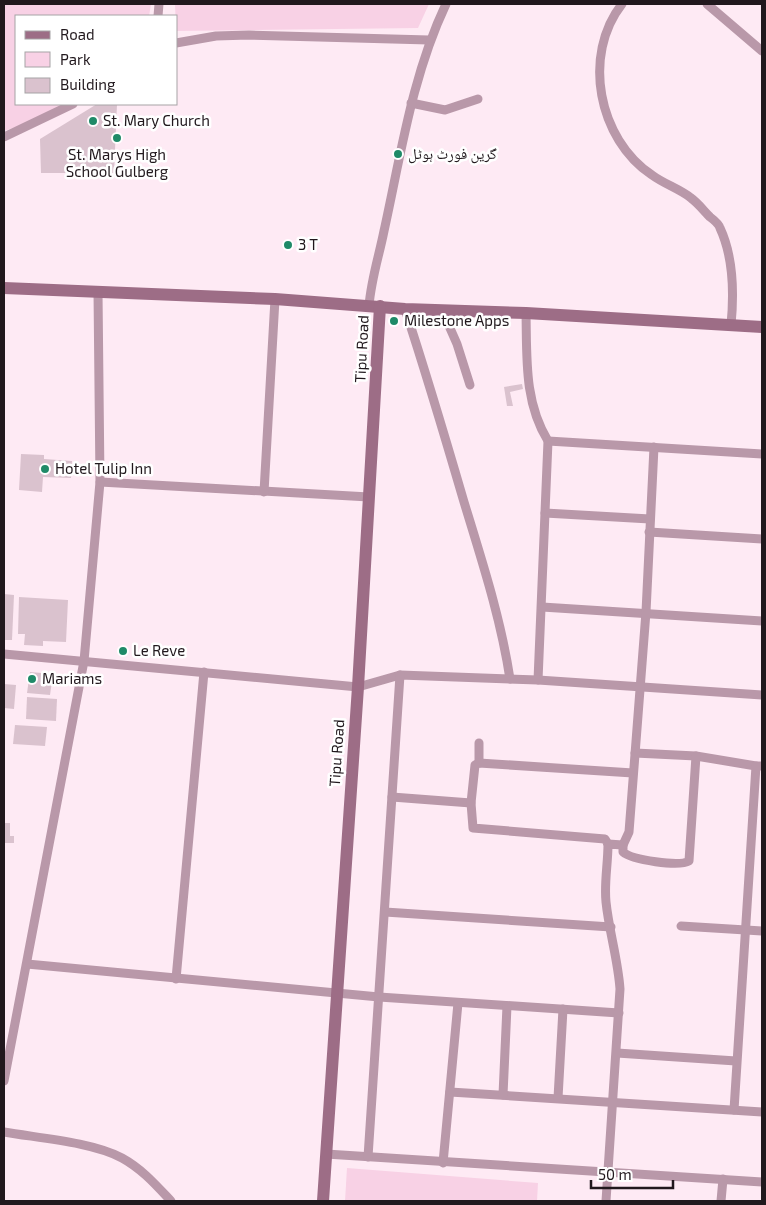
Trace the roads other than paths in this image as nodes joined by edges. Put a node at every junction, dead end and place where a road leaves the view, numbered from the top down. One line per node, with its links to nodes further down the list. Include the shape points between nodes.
1 (446, 4): 4 (street, Tipu Road)
2 (622, 4): 18 (street, via 612,16 600,54 606,117 620,144 650,174 691,198 720,227 734,291)
3 (707, 4): 6 (street)
4 (429, 40): 5 (street, via 249,35); 8 (street, Tipu Road)
5 (178, 42)
6 (762, 51)
7 (478, 99): 8 (street, via 445,110)
8 (411, 103): 14 (street, Tipu Road, via 370,286)
9 (71, 105): 10 (street)
10 (4, 137)
11 (4, 288): 12 (street)
12 (98, 292): 13 (street); 24 (street)
13 (275, 299): 14 (street); 25 (street)
14 (374, 306): 15 (street); 26 (street, Tipu Road)
15 (404, 309): 16 (street); 38 (street, via 430,385 489,587)
16 (442, 310): 17 (street); 20 (street)
17 (526, 313): 18 (street); 21 (street, via 530,401 538,425)
18 (731, 325): 19 (street)
19 (762, 327)
20 (470, 385)
21 (548, 441): 22 (street); 27 (street)
22 (654, 447): 23 (street); 28 (street)
23 (762, 454)
24 (100, 482): 25 (street); 35 (street)
25 (264, 492): 26 (street)
26 (369, 497): 40 (street, Tipu Road)
27 (545, 513): 28 (street); 31 (street)
28 (650, 519): 29 (street)
29 (649, 532): 30 (street); 32 (street)
30 (762, 540)
31 (542, 607): 32 (street); 39 (street)
32 (646, 612): 33 (street); 41 (street)
33 (762, 621)
34 (4, 654): 35 (street)
35 (84, 661): 36 (street); 58 (street)
36 (204, 672): 40 (street); 59 (street)
37 (400, 675): 38 (street); 40 (street); 49 (street)
38 (510, 679): 39 (street)
39 (538, 680): 41 (street)
40 (358, 687): 60 (street, Tipu Road)
41 (640, 687): 42 (street); 44 (street)
42 (762, 694)
43 (479, 743): 46 (street)
44 (635, 753): 45 (street); 48 (street)
45 (696, 756): 47 (street); 52 (street, via 689,860 673,862 634,858 624,852)
46 (478, 763): 48 (street); 50 (street, via 474,770)
47 (759, 766): 56 (street)
48 (633, 772): 52 (street, via 629,832)
49 (392, 798): 50 (street); 53 (street)
50 (471, 803): 51 (street, via 473,828 605,839)
51 (608, 844): 52 (street); 55 (street, via 606,900)
52 (623, 845)
53 (385, 912): 55 (street); 61 (street)
54 (681, 926): 56 (street)
55 (611, 927): 65 (street, via 620,980)
56 (746, 930): 57 (street); 67 (street)
57 (762, 930)
58 (27, 964): 59 (street); 68 (street)
59 (176, 979): 60 (street)
60 (336, 992): 61 (street); 76 (street, Tipu Road)
61 (379, 996): 62 (street); 77 (street)
62 (458, 1003): 63 (street); 69 (street)
63 (507, 1006): 64 (street); 70 (street)
64 (563, 1009): 65 (street); 71 (street)
65 (619, 1013): 66 (street)
66 (617, 1053): 67 (street); 72 (street)
67 (736, 1061): 73 (street)
68 (4, 1081)
69 (450, 1092): 70 (street); 78 (street)
70 (503, 1095): 71 (street)
71 (558, 1098): 72 (street)
72 (613, 1101): 73 (street); 79 (street)
73 (734, 1110): 74 (street)
74 (762, 1112)
75 (4, 1132): 82 (street, via 98,1149 121,1158 146,1174)
76 (326, 1154): 77 (street); 83 (street, Tipu Road)
77 (368, 1157): 78 (street)
78 (443, 1163): 79 (street)
79 (608, 1170): 80 (street); 84 (street)
80 (723, 1179): 81 (street); 85 (street)
81 (762, 1182)
82 (171, 1201)
83 (322, 1201)
84 (606, 1201)
85 (721, 1201)

